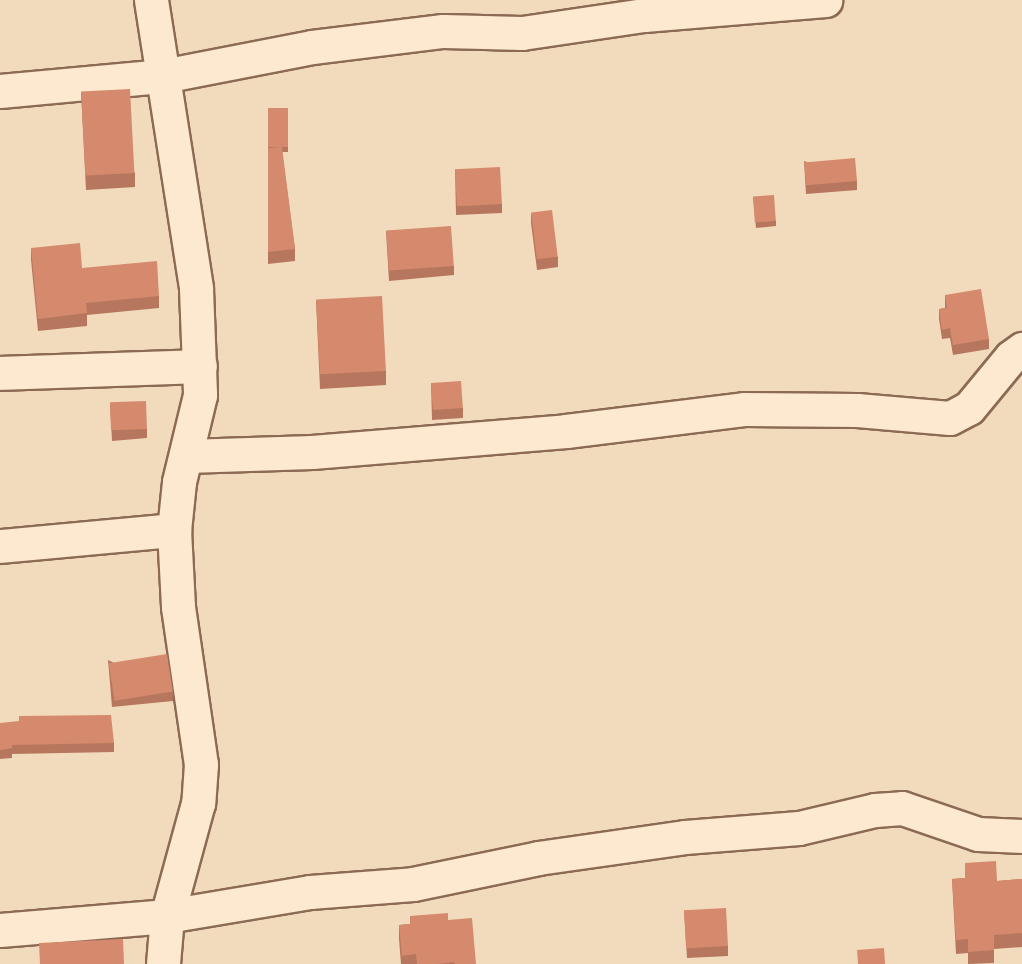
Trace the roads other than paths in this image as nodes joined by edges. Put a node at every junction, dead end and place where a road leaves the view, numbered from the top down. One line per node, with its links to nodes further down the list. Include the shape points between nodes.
1 (151, 0): 3 (street)
2 (825, 0): 3 (street, via 644,15 522,33 443,31 312,47)
3 (163, 76): 4 (street); 6 (street, via 196,290)
4 (0, 91)
5 (1022, 349): 8 (street, via 969,408 950,418 857,410 744,409 566,431 312,452)
6 (200, 366): 7 (street); 8 (street, via 198,417)
7 (0, 373)
8 (186, 456): 9 (street)
9 (174, 530): 10 (street); 12 (street, via 178,607 201,764 198,803)
10 (0, 546)
11 (1022, 836): 12 (street, via 978,834 902,808 875,810 799,828 686,837 538,858 413,884 310,892)
12 (167, 916): 13 (street); 14 (street)
13 (0, 930)
14 (163, 964)

